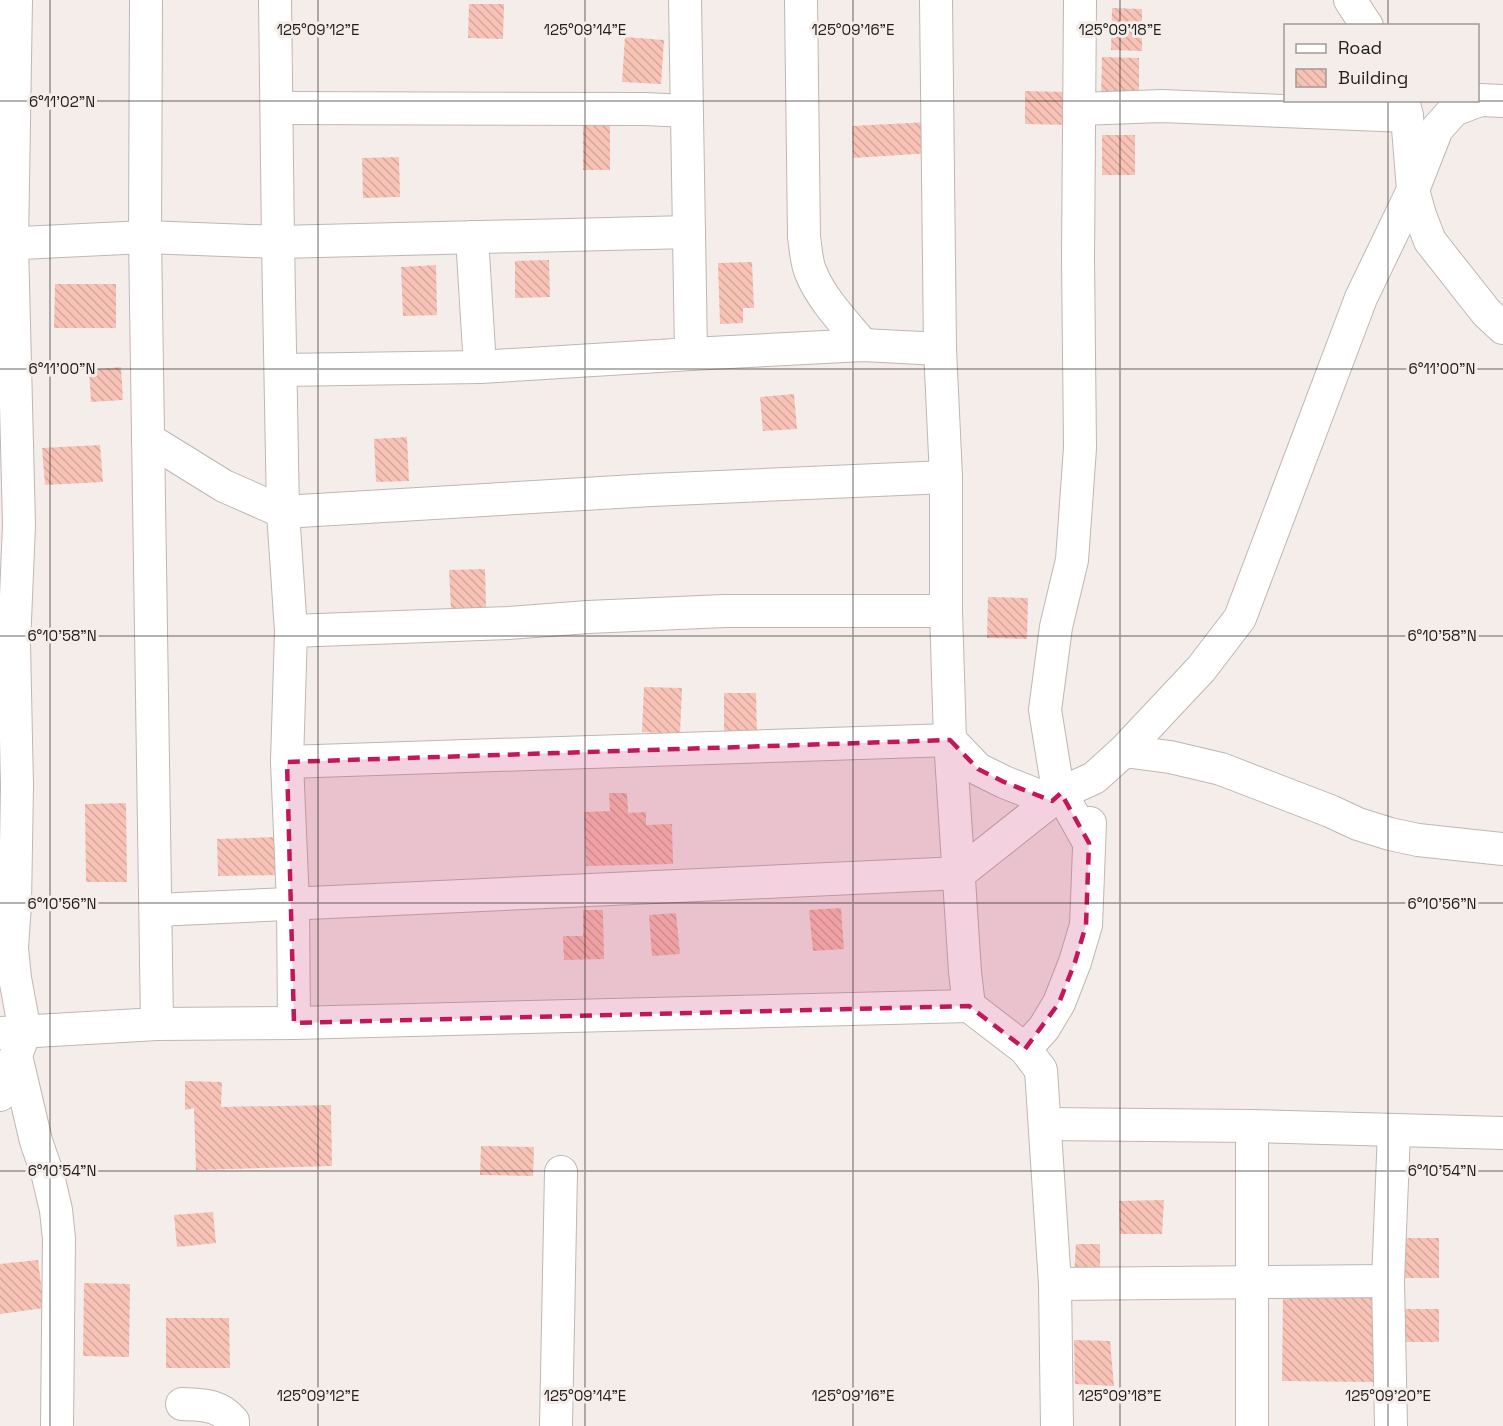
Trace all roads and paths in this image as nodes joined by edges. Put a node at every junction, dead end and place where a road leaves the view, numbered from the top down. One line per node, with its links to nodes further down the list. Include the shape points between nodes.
1 (16, 0): 20 (street)
2 (146, 0): 17 (street)
3 (275, 0): 11 (street)
4 (685, 0): 14 (street)
5 (801, 0): 22 (street, via 806,256 822,294)
6 (936, 0): 23 (street)
7 (1080, 0): 12 (street)
8 (1350, 0): 9 (street)
9 (1366, 24)
10 (1487, 101): 15 (street, via 1454,110 1437,129)
11 (278, 108): 14 (street); 19 (street)
12 (1079, 108): 13 (street); 37 (street, via 1080,448 1073,553 1056,627 1045,710)
13 (1405, 108): 15 (street)
14 (687, 111): 16 (street)
15 (1413, 190): 21 (street, via 1430,241); 34 (street, via 1361,298 1240,618 1201,669)
16 (689, 232): 18 (street); 24 (street)
17 (145, 237): 19 (street); 20 (street); 27 (street)
18 (472, 237): 19 (street); 25 (street)
19 (278, 242): 26 (street)
20 (6, 244): 32 (street, via 19,525)
21 (1503, 328)
22 (863, 345): 23 (street); 24 (street)
23 (940, 349): 28 (street)
24 (691, 354): 25 (street)
25 (480, 367): 26 (street)
26 (281, 370): 29 (street)
27 (148, 439): 29 (street, via 224,486); 42 (street)
28 (946, 477): 29 (street); 30 (street)
29 (283, 512): 31 (street)
30 (946, 611): 31 (street, via 724,611); 33 (street)
31 (291, 631): 35 (street)
32 (7, 644): 46 (street, via 17,786 12,948)
33 (950, 740): 35 (street); 37 (street, via 978,769 1004,782); 40 (street)
34 (1124, 751): 36 (street); 39 (street, via 1221,769 1390,834)
35 (287, 762): 41 (street)
36 (1094, 778): 37 (street); 38 (street)
37 (1057, 797): 38 (street); 40 (street)
38 (1089, 843): 47 (street, via 1086,925 1075,962 1059,1003)
39 (1503, 849)
40 (960, 873): 41 (street); 43 (street)
41 (293, 903): 42 (street); 44 (street)
42 (156, 910): 45 (street)
43 (969, 1006): 44 (street); 47 (street)
44 (294, 1023): 45 (street)
45 (157, 1024): 46 (street)
46 (14, 1040): 48 (street); 58 (street, via 56,1210)
47 (1025, 1049): 49 (street, via 1041,1070)
48 (0, 1095)
49 (1045, 1124): 50 (street); 56 (street)
50 (1252, 1126): 51 (street); 55 (street)
51 (1394, 1131): 52 (street); 54 (street)
52 (1503, 1133)
53 (561, 1172): 60 (street)
54 (1388, 1281): 55 (street); 63 (street)
55 (1252, 1283): 56 (street); 62 (street)
56 (1055, 1284): 61 (street)
57 (182, 1404): 59 (street, via 212,1406 225,1412)
58 (57, 1426)
59 (233, 1426)
60 (556, 1426)
61 (1057, 1426)
62 (1252, 1426)
63 (1391, 1426)

